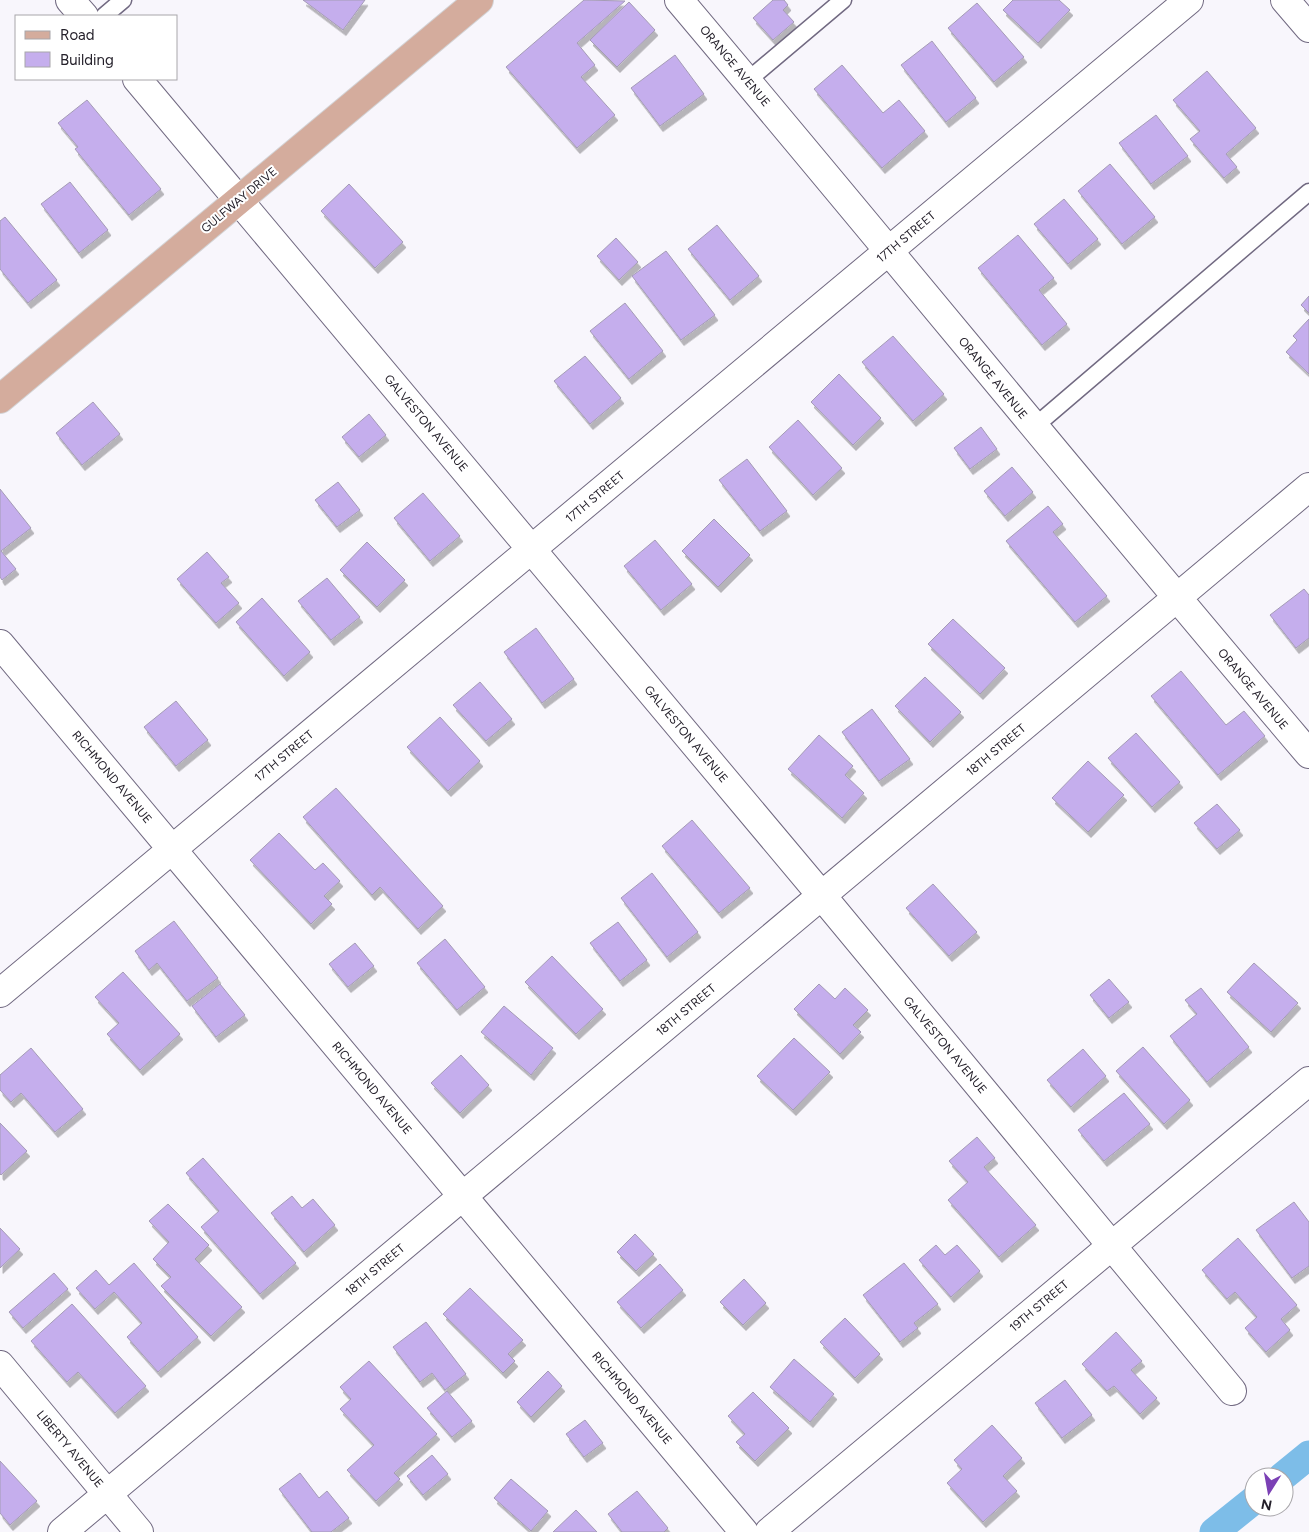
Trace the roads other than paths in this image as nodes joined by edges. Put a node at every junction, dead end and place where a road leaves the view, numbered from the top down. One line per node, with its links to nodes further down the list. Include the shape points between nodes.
1 (70, 0): 8 (street)
2 (123, 0): 9 (lane)
3 (479, 0): 14 (main road, GULFWAY DRIVE)
4 (679, 0): 12 (street, ORANGE AVENUE)
5 (843, 0): 12 (lane)
6 (1189, 0): 15 (street, 17TH STREET)
7 (1285, 0): 10 (street)
8 (83, 15)
9 (105, 15)
10 (1309, 28)
11 (138, 80): 14 (street, GALVESTON AVENUE)
12 (747, 81): 15 (street, ORANGE AVENUE)
13 (1309, 192): 17 (lane)
14 (239, 200): 16 (main road, GULFWAY DRIVE); 19 (street, GALVESTON AVENUE)
15 (889, 251): 17 (street, ORANGE AVENUE); 19 (street, 17TH STREET)
16 (0, 399)
17 (1034, 427): 20 (street, ORANGE AVENUE)
18 (1309, 487): 20 (street, 18TH STREET)
19 (532, 550): 23 (street, 17TH STREET); 24 (street, GALVESTON AVENUE)
20 (1176, 598): 22 (street, ORANGE AVENUE); 24 (street, 18TH STREET)
21 (0, 644): 23 (street, RICHMOND AVENUE)
22 (1309, 754)
23 (172, 849): 25 (street, 17TH STREET); 27 (street, RICHMOND AVENUE)
24 (822, 896): 27 (street, 18TH STREET); 28 (street, GALVESTON AVENUE)
25 (0, 993)
26 (1309, 1081): 28 (street, 19TH STREET)
27 (463, 1196): 31 (street, 18TH STREET); 34 (street, RICHMOND AVENUE)
28 (1112, 1247): 30 (street, GALVESTON AVENUE); 35 (street, 19TH STREET)
29 (0, 1365): 31 (street, LIBERTY AVENUE)
30 (1232, 1391)
31 (108, 1494): 32 (street, 18TH STREET); 33 (street, LIBERTY AVENUE)
32 (62, 1532)
33 (139, 1532)
34 (744, 1532)
35 (769, 1532)

